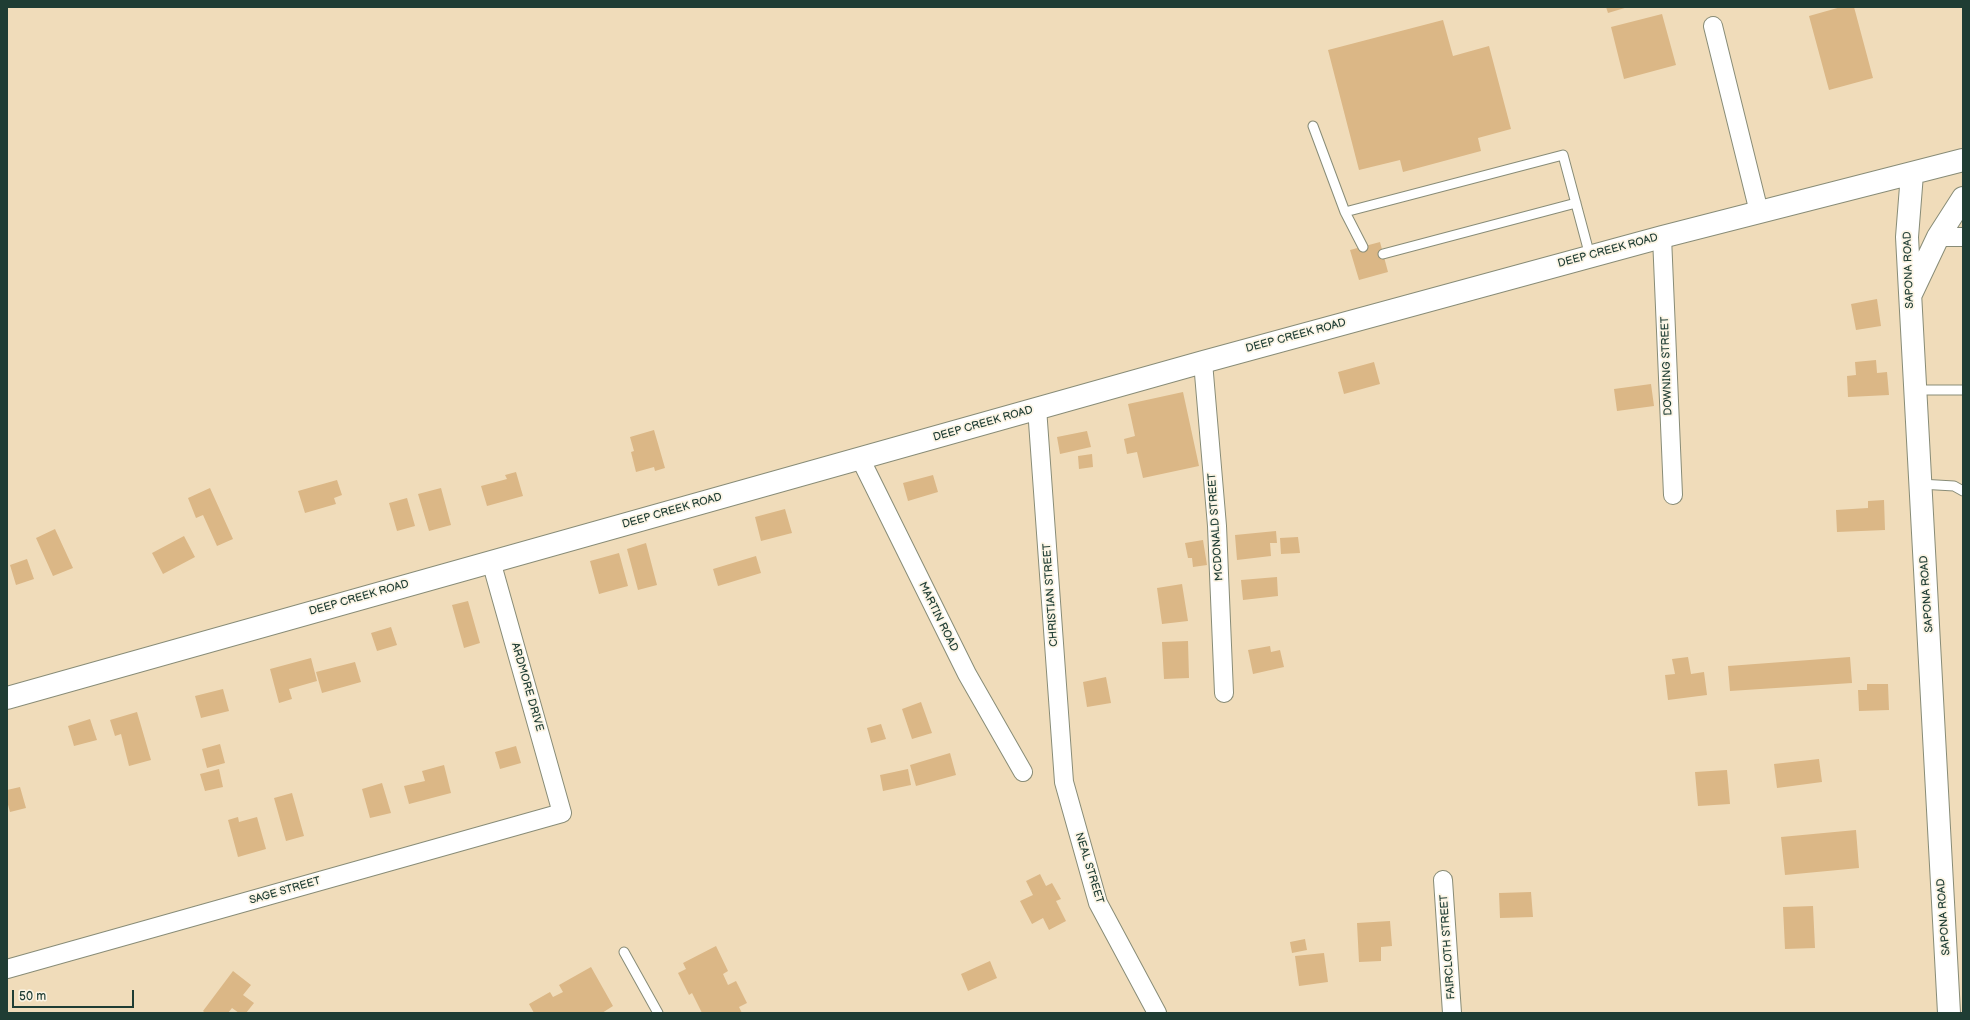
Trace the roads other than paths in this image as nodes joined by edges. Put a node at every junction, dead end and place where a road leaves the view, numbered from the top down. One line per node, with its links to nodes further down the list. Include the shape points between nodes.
1 (1713, 26): 8 (street)
2 (1313, 126): 7 (lane)
3 (1963, 160): 4 (street, DEEP CREEK ROAD)
4 (1912, 174): 8 (street, DEEP CREEK ROAD); 15 (street, SAPONA ROAD, via 1907,237)
5 (1963, 198): 10 (street)
6 (1576, 203): 7 (lane, via 1563,155); 13 (lane); 14 (lane)
7 (1346, 212): 12 (lane)
8 (1759, 212): 9 (street, DEEP CREEK ROAD)
9 (1662, 237): 14 (street, DEEP CREEK ROAD); 23 (street, DOWNING STREET)
10 (1938, 237): 11 (street); 15 (street)
11 (1963, 238)
12 (1363, 247)
13 (1383, 254)
14 (1590, 256): 16 (street, DEEP CREEK ROAD)
15 (1910, 297): 17 (street, SAPONA ROAD)
16 (1203, 362): 19 (street, DEEP CREEK ROAD); 25 (street, MCDONALD STREET, via 1217,526)
17 (1915, 390): 18 (lane); 21 (street, SAPONA ROAD)
18 (1963, 390)
19 (1037, 408): 20 (street, DEEP CREEK ROAD); 28 (street, CHRISTIAN STREET)
20 (860, 458): 24 (street, DEEP CREEK ROAD); 27 (street, MARTIN ROAD, via 967,674)
21 (1920, 484): 22 (lane, via 1954,486); 36 (street, SAPONA ROAD)
22 (1963, 491)
23 (1673, 495)
24 (491, 561): 26 (street, DEEP CREEK ROAD); 29 (street, ARDMORE DRIVE)
25 (1224, 693)
26 (7, 698)
27 (1023, 772)
28 (1064, 782): 34 (street, NEAL STREET, via 1098,904)
29 (562, 813): 32 (street, SAGE STREET)
30 (1443, 880): 35 (street, FAIRCLOTH STREET)
31 (624, 952): 33 (lane)
32 (7, 969)
33 (658, 1013)
34 (1157, 1013)
35 (1452, 1013)
36 (1949, 1013)

